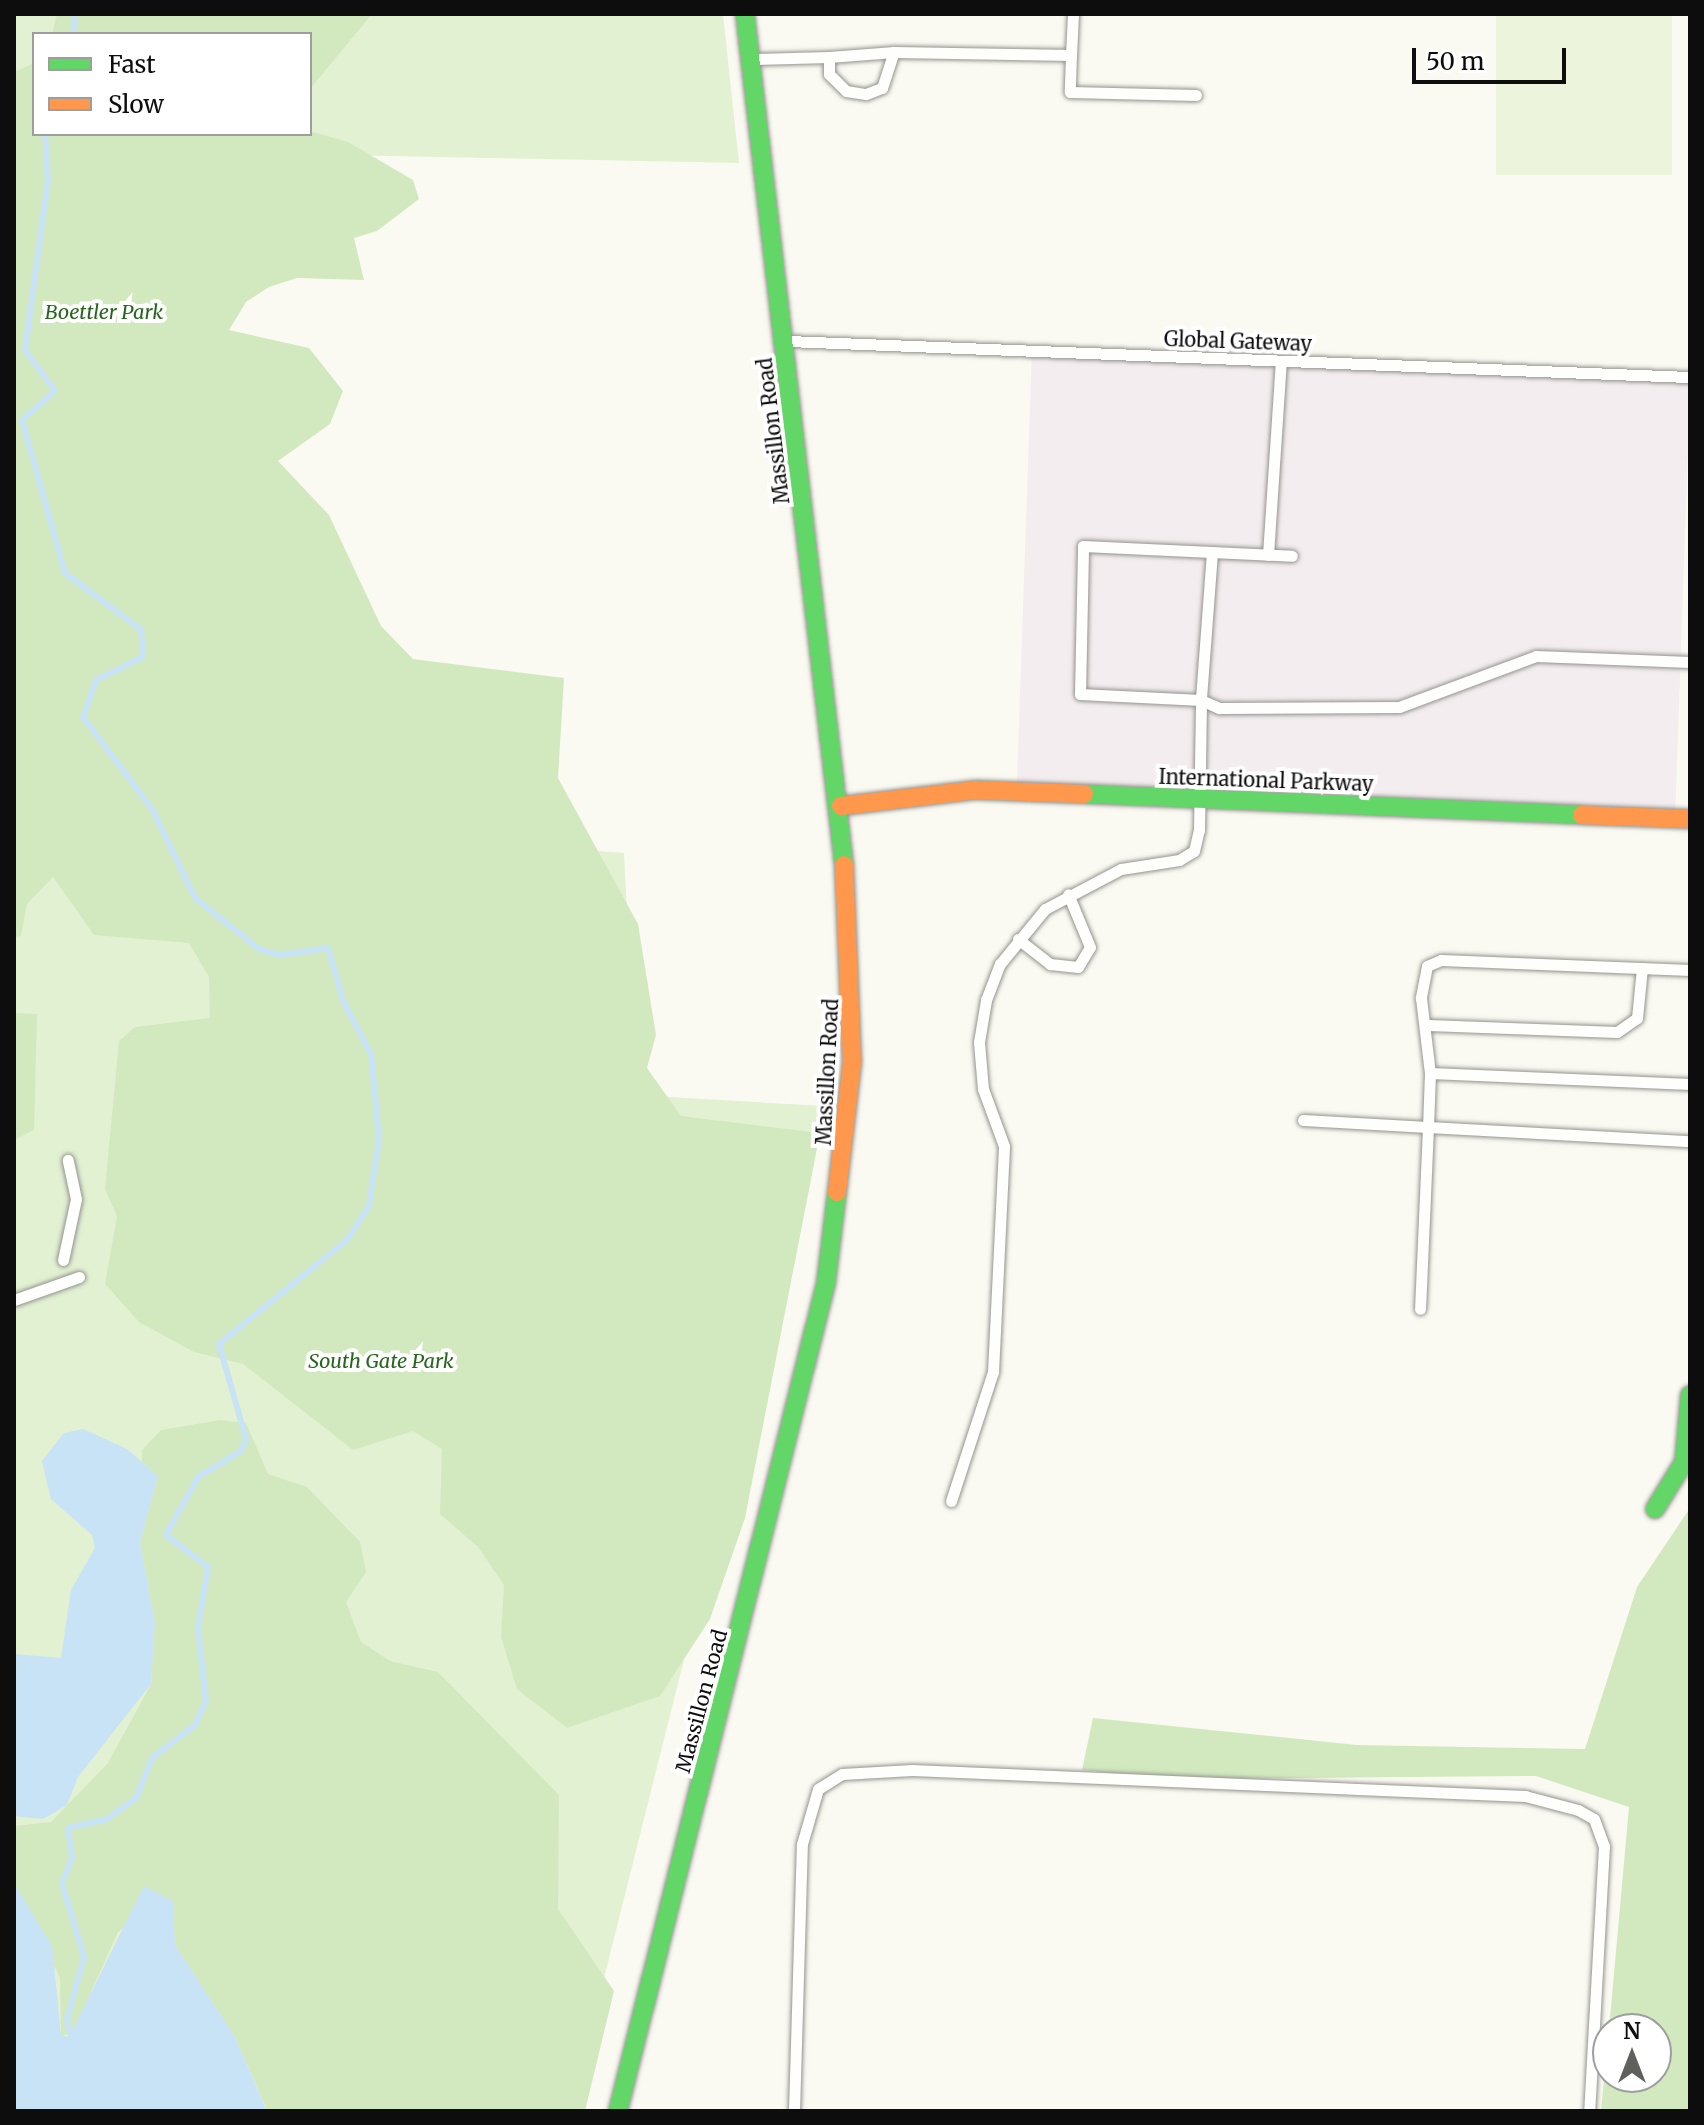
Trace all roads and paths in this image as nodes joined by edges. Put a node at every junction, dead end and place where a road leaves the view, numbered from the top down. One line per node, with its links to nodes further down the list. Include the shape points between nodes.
1 (1073, 14): 4 (lane)
2 (741, 17): 6 (main road, Massillon Road)
3 (894, 52): 4 (lane); 5 (lane); 5 (lane, via 882,88 866,94 846,91 829,74)
4 (1071, 55): 7 (lane, via 1070,92)
5 (829, 57): 6 (lane)
6 (750, 59): 8 (main road, Massillon Road)
7 (1196, 95)
8 (784, 340): 9 (lane, Global Gateway); 17 (main road, Massillon Road)
9 (1281, 361): 10 (lane, Global Gateway); 12 (lane)
10 (1690, 377)
11 (1212, 552): 12 (lane); 15 (lane); 15 (lane, via 1083,546 1080,694)
12 (1268, 555): 13 (lane)
13 (1292, 556)
14 (1690, 662): 15 (lane, via 1536,656 1399,707 1312,712 1219,708)
15 (1201, 700): 16 (lane)
16 (1196, 800): 17 (main road, International Parkway, via 976,790); 18 (main road, International Parkway); 19 (lane, via 1194,851 1121,869)
17 (841, 806): 37 (main road, Massillon Road, via 852,1062 828,1272)
18 (1690, 819)
19 (1068, 894): 20 (lane); 20 (lane, via 1090,947 1078,967 1050,964)
20 (1018, 939): 35 (lane, via 986,1000 979,1042 983,1089 1004,1146 993,1372)
21 (1642, 968): 22 (lane); 23 (lane, via 1637,1018 1617,1032); 23 (lane, via 1441,960 1427,966 1423,979)
22 (1690, 970)
23 (1428, 1025): 24 (lane)
24 (1430, 1073): 25 (lane); 27 (lane)
25 (1690, 1084)
26 (1303, 1120): 27 (lane)
27 (1428, 1127): 28 (lane); 33 (lane)
28 (1690, 1141)
29 (68, 1160): 30 (lane, via 76,1199)
30 (63, 1260)
31 (79, 1277): 32 (lane)
32 (14, 1300)
33 (1420, 1309)
34 (1690, 1395): 36 (main road, via 1684,1462)
35 (951, 1501)
36 (1655, 1509)
37 (618, 2111)
38 (794, 2111): 39 (lane, via 802,1844 818,1789 842,1774 912,1770 1525,1796 1578,1810 1594,1819 1604,1846)
39 (1589, 2111)

